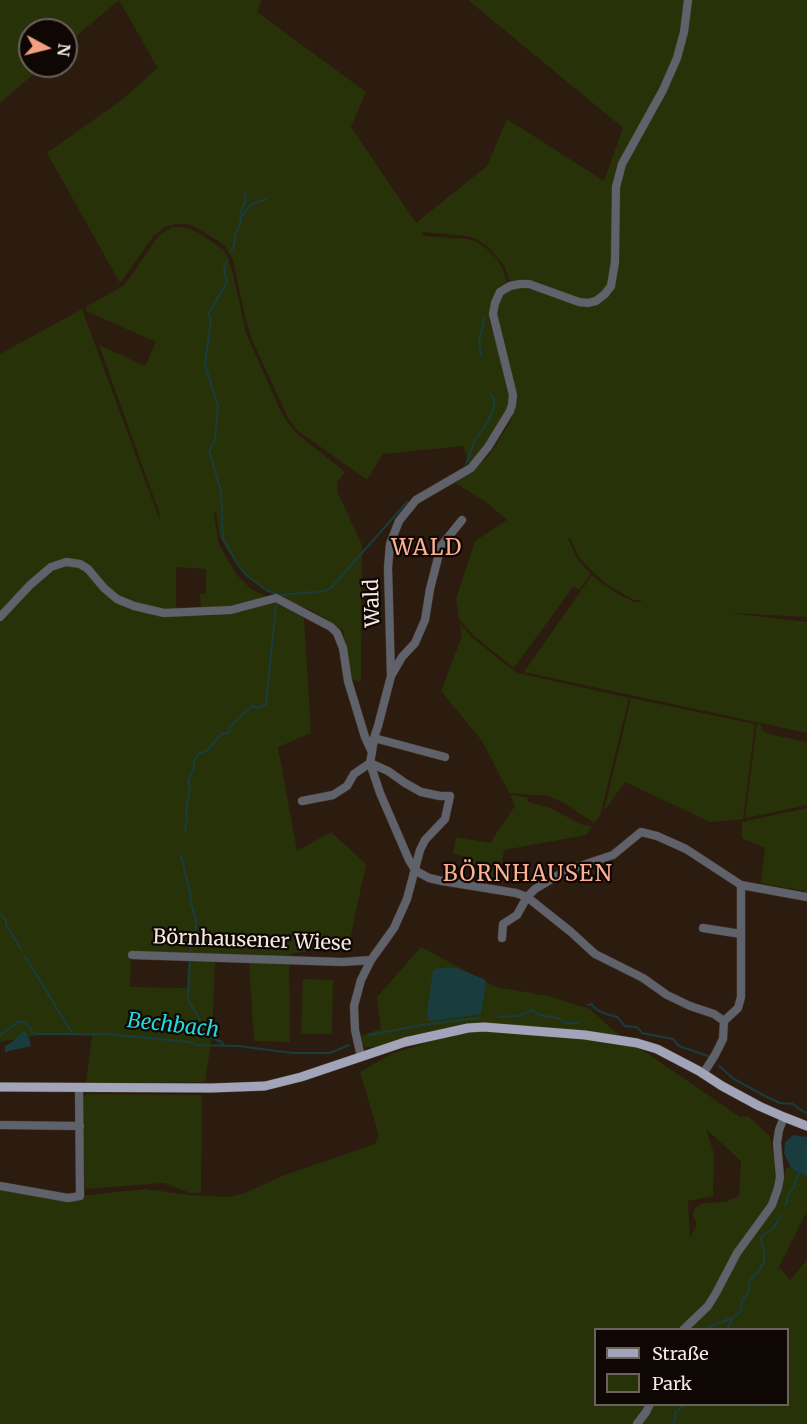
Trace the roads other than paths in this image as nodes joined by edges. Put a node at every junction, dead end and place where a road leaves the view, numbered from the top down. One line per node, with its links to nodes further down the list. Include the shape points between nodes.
1 (688, 0): 4 (street, Wald, via 676,58 622,164 616,187 611,286 596,301 588,303 520,284 500,292 493,314 513,394 507,418 471,468 416,500 399,521 390,544 388,568)
2 (462, 520): 4 (street, via 441,546 425,620 415,643)
3 (0, 617): 6 (street, via 51,567 66,562 88,569 117,599 164,613 231,610 276,598 337,633)
4 (392, 676): 5 (street)
5 (374, 738): 6 (street); 7 (street)
6 (372, 752): 8 (street)
7 (445, 757)
8 (370, 763): 9 (street, via 333,795); 10 (street); 10 (street, via 421,792 450,796 445,819 420,850)
9 (302, 801)
10 (416, 871): 12 (street, via 429,878); 18 (street, via 394,928)
11 (741, 885): 12 (street, via 686,849 641,832 613,855 565,871); 13 (street); 15 (street)
12 (527, 897): 16 (street, via 517,915 503,924); 19 (street, via 595,954 667,995)
13 (807, 897)
14 (703, 928): 15 (street)
15 (741, 934): 19 (street, via 741,997 738,1008)
16 (502, 938)
17 (132, 954): 18 (street, Börnhausener Wiese)
18 (371, 960): 20 (street, via 354,1006)
19 (724, 1021): 21 (street, via 723,1039)
20 (361, 1058): 21 (main road, via 415,1040 484,1027 637,1043); 23 (main road, via 265,1086)
21 (701, 1072): 24 (main road)
22 (0, 1087): 23 (main road)
23 (79, 1087): 26 (street)
24 (784, 1117): 27 (main road); 29 (street, via 777,1143 780,1177 772,1205 737,1253 708,1306)
25 (0, 1125): 26 (street)
26 (80, 1126): 28 (street, via 80,1196 68,1198)
27 (807, 1126)
28 (0, 1186)
29 (684, 1328)
30 (649, 1406): 31 (street)
31 (637, 1424)

